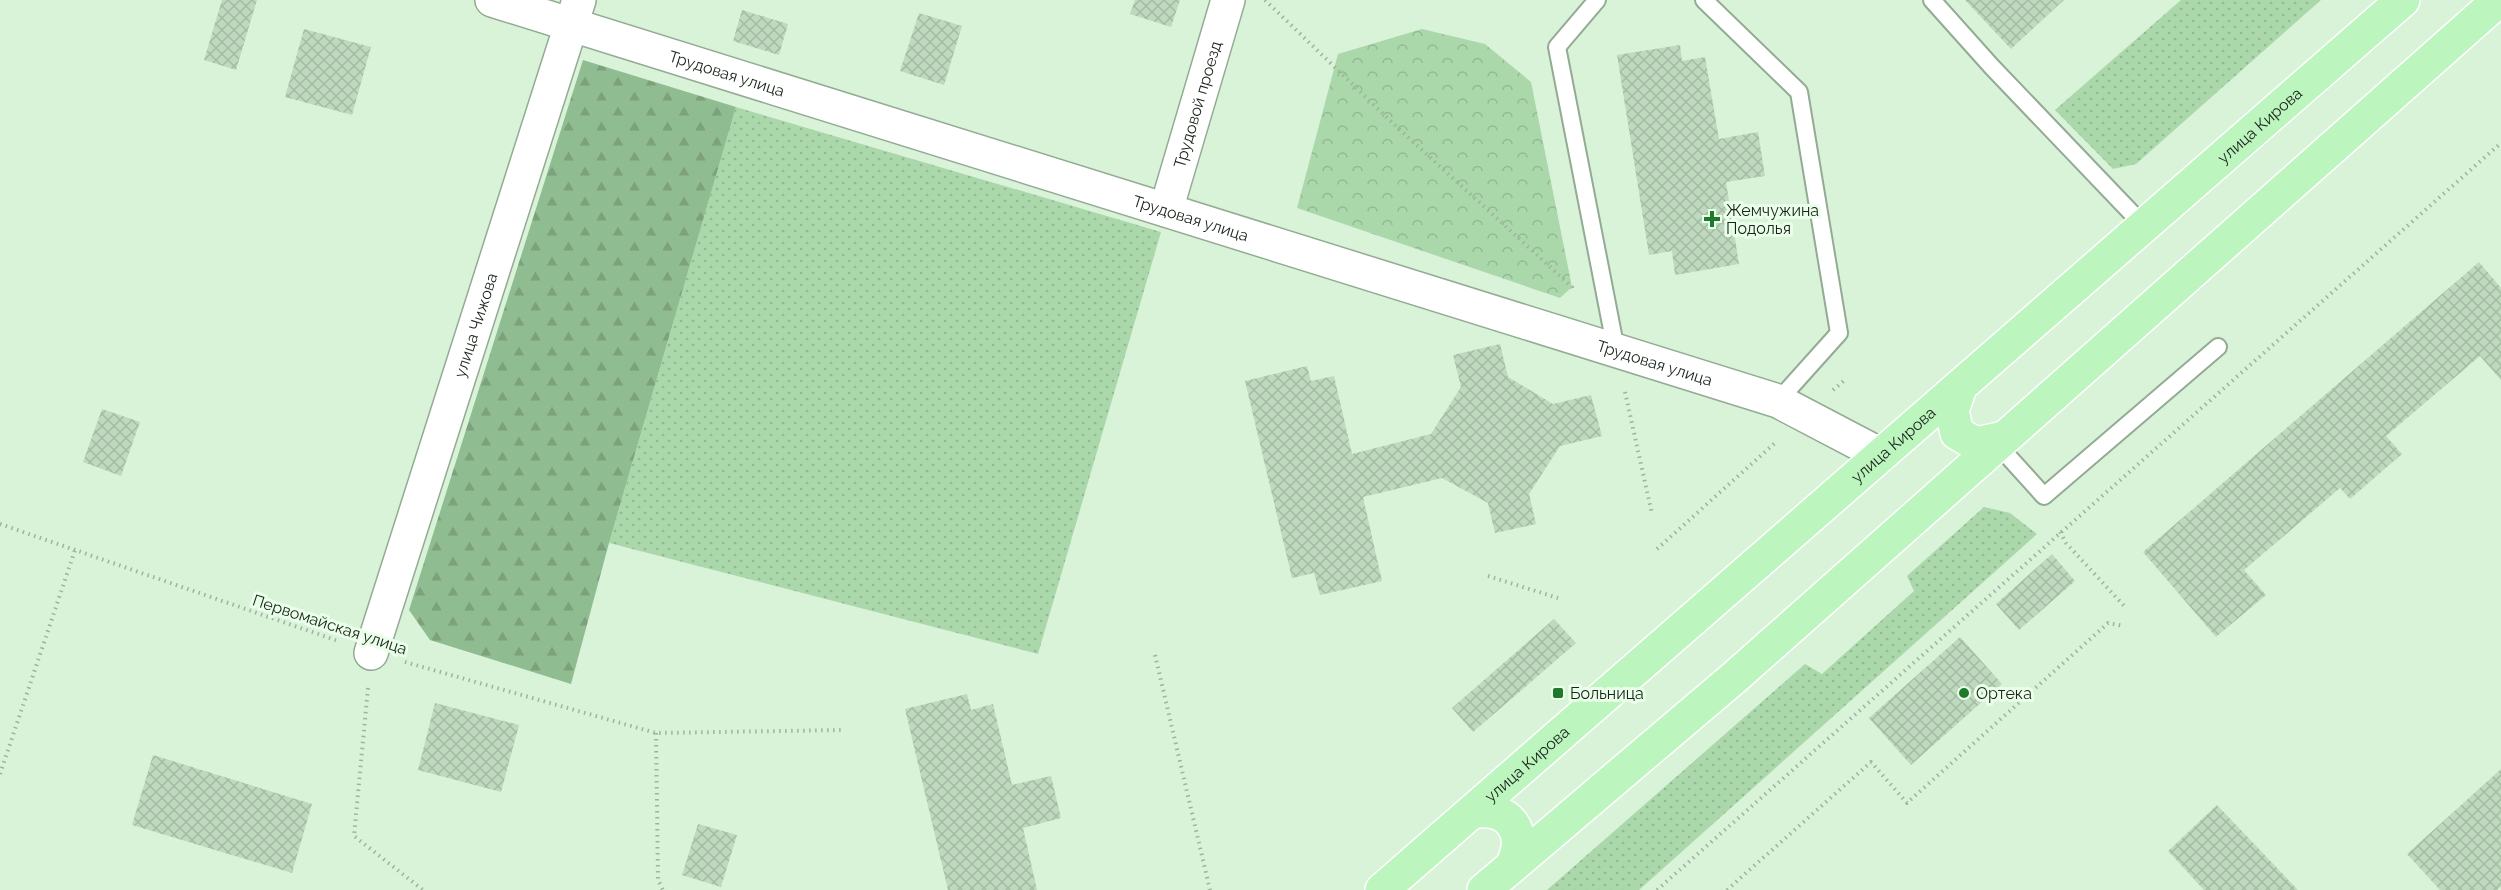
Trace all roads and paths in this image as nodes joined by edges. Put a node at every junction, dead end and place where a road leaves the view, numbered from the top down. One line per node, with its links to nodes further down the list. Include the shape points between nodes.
1 (492, 0): 9 (street, Трудовая улица)
2 (1228, 0): 11 (street, Трудовой проезд)
3 (1265, 0): 13 (path, via 1572,287)
4 (1597, 0): 13 (lane, via 1557,47)
5 (1704, 0): 17 (lane, via 1799,93 1839,333)
6 (1932, 0): 12 (lane)
7 (2403, 0): 12 (main road, улица Кирова)
8 (2499, 0): 18 (main road)
9 (575, 12): 11 (street, Трудовая улица); 29 (street, улица Чижова)
10 (2501, 143): 22 (path)
11 (1166, 210): 13 (street, Трудовая улица)
12 (2144, 226): 16 (main road, улица Кирова)
13 (1601, 345): 17 (street, Трудовая улица); 20 (path)
14 (2218, 346): 18 (lane, via 2044,496)
15 (1846, 379): 17 (path)
16 (1960, 387): 18 (main road, via 1952,411 1956,433 1976,444); 19 (main road, улица Кирова)
17 (1792, 408): 19 (street, Трудовая улица); 23 (path)
18 (2000, 441): 35 (main road, via 1736,676)
19 (1881, 455): 34 (main road, улица Кирова)
20 (1652, 514)
21 (0, 524): 24 (path, Первомайская улица)
22 (2060, 532): 27 (path); 41 (path)
23 (1657, 549)
24 (75, 550): 29 (path, Первомайская улица); 33 (path)
25 (1488, 576): 26 (path)
26 (1558, 598)
27 (2126, 608)
28 (2124, 626): 42 (path, via 2108,623 1907,803 1871,762)
29 (371, 653): 32 (path, Первомайская улица); 36 (path, via 354,836)
30 (1155, 655): 38 (path)
31 (844, 730): 32 (path, Первомайская улица)
32 (656, 733): 37 (path, via 658,880)
33 (0, 774)
34 (1472, 812): 35 (main road, via 1486,809 1513,823 1519,837 1519,852); 39 (main road, улица Кирова)
35 (1512, 866): 40 (main road)
36 (423, 890)
37 (663, 890)
38 (1210, 890)
39 (1382, 890)
40 (1484, 890)
41 (1657, 890)
42 (1727, 890)

